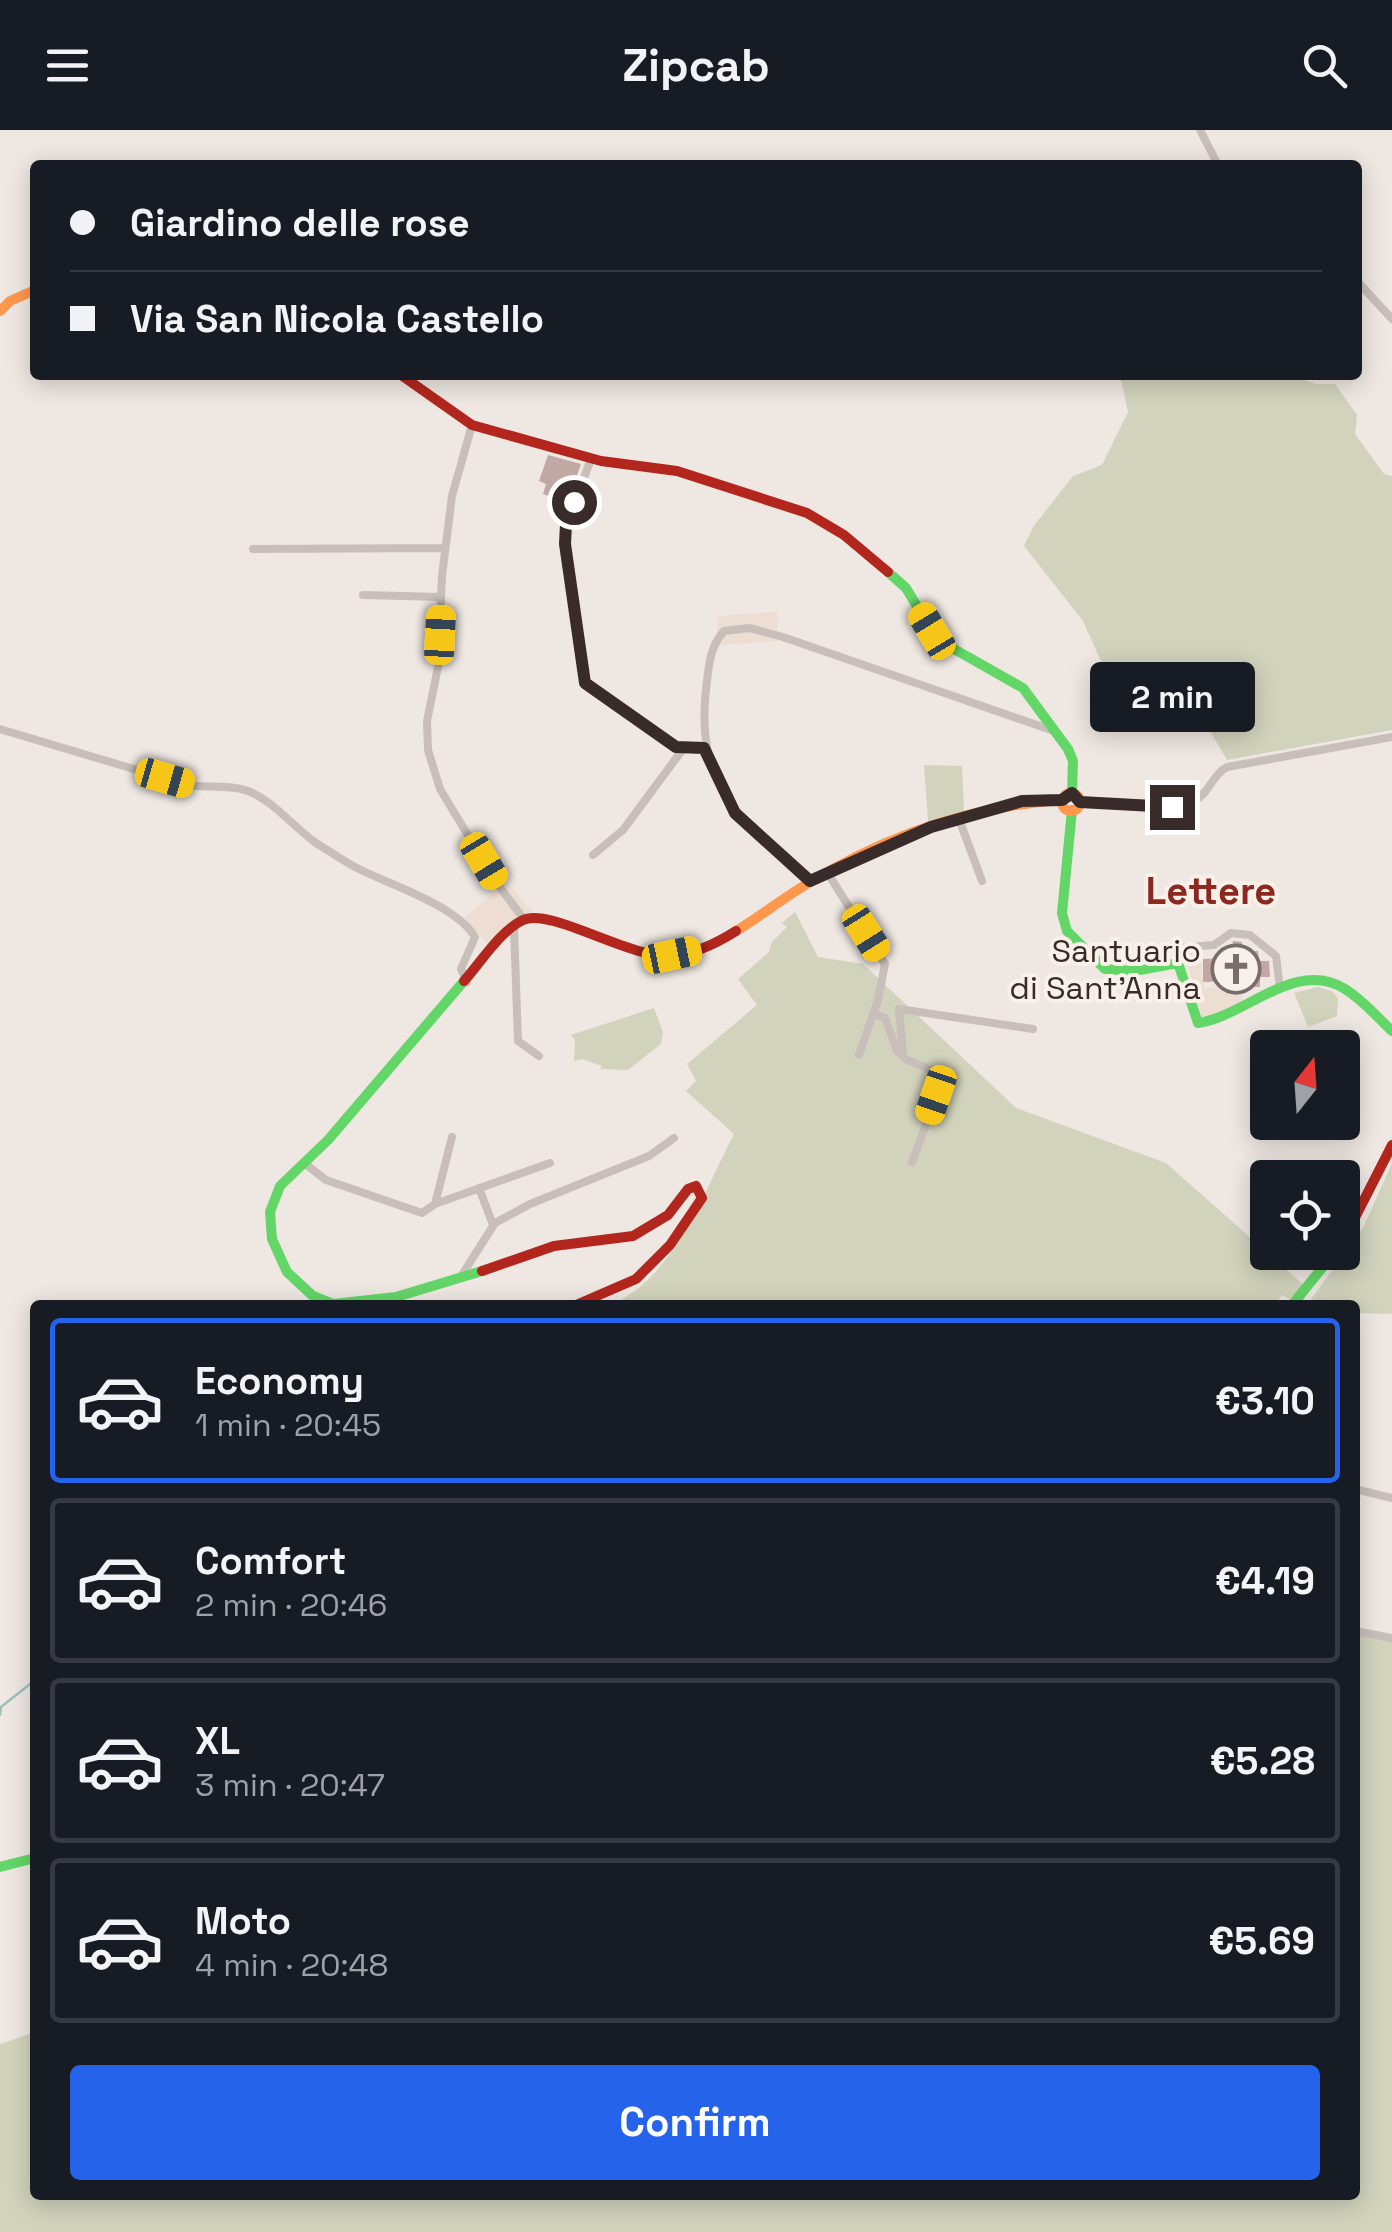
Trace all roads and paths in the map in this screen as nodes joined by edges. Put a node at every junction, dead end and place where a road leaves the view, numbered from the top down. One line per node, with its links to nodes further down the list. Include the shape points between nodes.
1 (1200, 130): 2 (street)
2 (1215, 160)
3 (1362, 286): 6 (street)
4 (30, 292): 5 (street)
5 (0, 311)
6 (1392, 318)
7 (408, 380): 8 (street)
8 (472, 425): 9 (street); 10 (street)
9 (591, 458): 15 (street, via 677,471 807,512 892,575 946,645 1013,679); 18 (street, via 565,544 585,683)
10 (445, 548): 11 (street); 13 (street)
11 (253, 549)
12 (363, 594): 13 (street)
13 (441, 598): 25 (street, via 427,721 431,769)
14 (0, 729): 28 (street, via 187,784 260,797 352,866 467,925 475,937 461,968)
15 (1051, 730): 17 (street, via 783,637 732,627 714,642); 19 (street, via 1073,761)
16 (1392, 737): 19 (street, via 1227,767 1204,794 1172,807)
17 (704, 748): 18 (street); 23 (street, via 735,813)
18 (683, 750): 21 (street, via 623,830)
19 (1071, 801): 20 (street, via 1022,801); 29 (street, via 1062,913 1067,931 1105,969 1178,962 1198,1024 1244,1012)
20 (959, 819): 22 (street); 24 (street)
21 (593, 856)
22 (828, 872): 23 (street); 30 (street, via 885,964)
23 (810, 881): 25 (street, via 725,938 670,956 541,917)
24 (982, 881)
25 (524, 919): 26 (street)
26 (514, 927): 28 (street); 35 (street, via 518,1041)
27 (1178, 948): 29 (street, via 1222,942 1231,933 1250,935 1276,956)
28 (467, 982): 40 (street)
29 (1280, 989): 32 (street, via 1305,980 1334,982)
30 (873, 1014): 33 (street); 34 (street, via 884,1018)
31 (1034, 1029): 34 (street, via 898,1010)
32 (1392, 1031)
33 (859, 1054)
34 (903, 1054): 39 (street, via 942,1080)
35 (539, 1056)
36 (452, 1137): 43 (street)
37 (674, 1138): 45 (street, via 649,1156)
38 (1392, 1145): 44 (street)
39 (912, 1162)
40 (304, 1163): 43 (street, via 326,1180 422,1213); 48 (street, via 280,1186 270,1212 272,1238 287,1272)
41 (550, 1163): 42 (street)
42 (480, 1188): 43 (street); 45 (street)
43 (435, 1204)
44 (1360, 1208)
45 (493, 1226): 47 (street)
46 (1320, 1270): 51 (street)
47 (460, 1278): 49 (street); 50 (street, via 554,1246 634,1236 696,1186 702,1198 670,1244 636,1279)
48 (323, 1300)
49 (369, 1300)
50 (588, 1300)
51 (1296, 1300)
52 (1360, 1490): 53 (street)
53 (1392, 1498)
54 (1360, 1632): 55 (street)
55 (1392, 1638)
56 (30, 1859): 57 (street)
57 (0, 1867)

